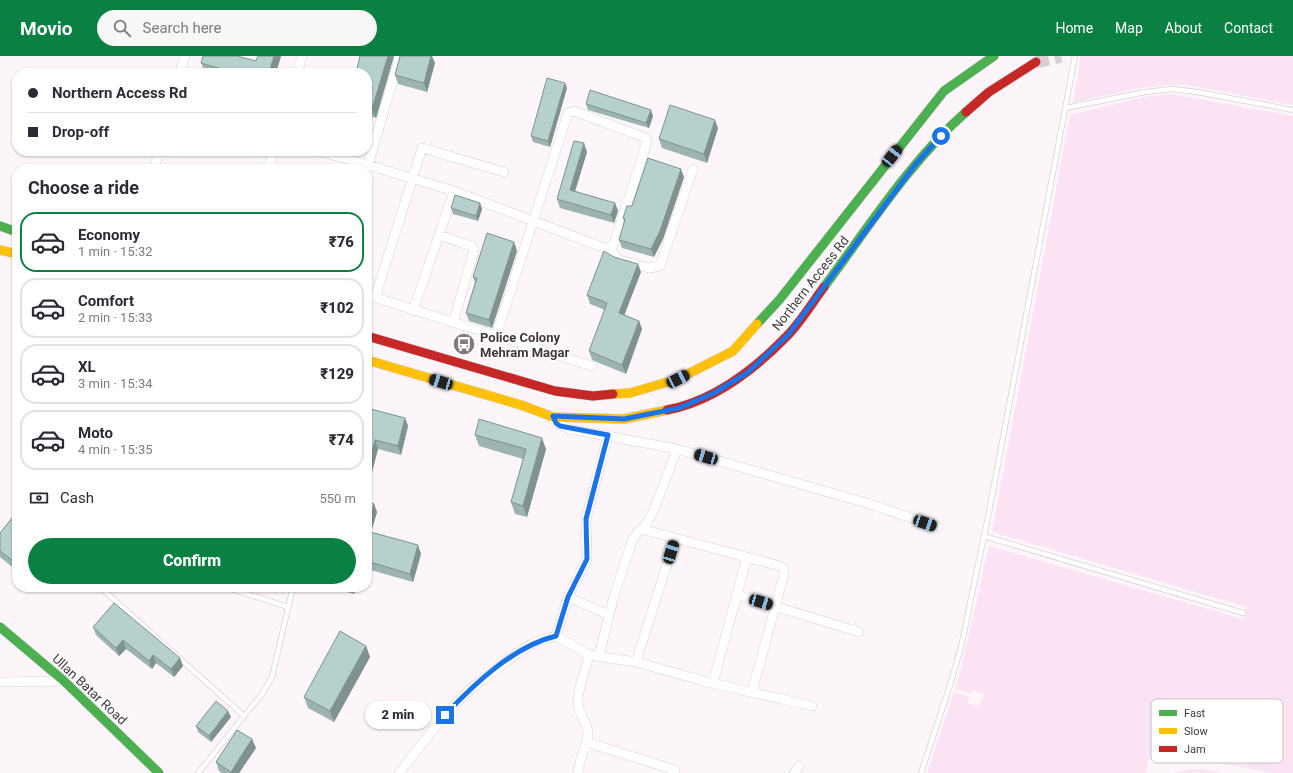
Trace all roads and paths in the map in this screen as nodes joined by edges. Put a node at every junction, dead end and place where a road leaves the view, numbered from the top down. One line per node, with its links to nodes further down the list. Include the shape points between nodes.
1 (185, 56): 7 (street)
2 (302, 56): 8 (street)
3 (400, 56): 11 (street)
4 (994, 56): 34 (main road, Northern Access Rd, via 944,91 780,299 733,351 678,379 630,393 593,396 555,391)
5 (1075, 56): 9 (lane)
6 (1036, 62): 35 (main road, Northern Access Rd, via 989,92 950,126 915,165 788,335 747,373 714,393 679,408 624,419)
7 (181, 68)
8 (298, 68)
9 (1066, 108): 10 (lane, via 1173,89); 40 (lane)
10 (1293, 110)
11 (372, 150)
12 (333, 156): 13 (street)
13 (358, 164)
14 (372, 168): 17 (street)
15 (693, 169): 23 (street, via 660,266 649,268 619,260)
16 (504, 172): 17 (street, via 423,148)
17 (411, 178): 18 (street); 26 (street)
18 (454, 191): 19 (street); 22 (street)
19 (534, 220): 23 (street); 23 (street, via 569,112 644,136 647,142 623,220); 30 (street)
20 (0, 226): 21 (main road)
21 (12, 230)
22 (439, 234): 28 (street); 29 (street, via 471,246 474,250)
23 (610, 249)
24 (0, 250): 25 (main road)
25 (12, 253)
26 (372, 294)
27 (372, 297): 28 (street)
28 (413, 310): 29 (street)
29 (453, 323): 30 (street)
30 (496, 336): 33 (street)
31 (372, 338): 34 (main road, Northern Access Rd)
32 (372, 361): 34 (main road, Northern Access Rd)
33 (592, 366)
34 (524, 394): 35 (main road, Northern Access Rd)
35 (553, 416): 36 (street, via 560,426)
36 (608, 435): 37 (street); 47 (street, via 586,519 587,559)
37 (677, 449): 38 (street, via 870,504); 39 (street, via 654,510)
38 (938, 527)
39 (641, 529): 41 (street); 51 (street, via 633,538)
40 (984, 536): 50 (lane); 70 (lane, via 961,647)
41 (675, 538): 42 (street); 57 (street)
42 (747, 557): 46 (street); 48 (street, via 784,569)
43 (106, 592): 63 (lane)
44 (241, 592): 49 (lane)
45 (292, 592): 49 (lane)
46 (738, 596): 48 (street); 60 (street)
47 (568, 597): 51 (street); 54 (street)
48 (775, 606): 53 (street); 61 (street)
49 (288, 607): 63 (lane, via 272,677)
50 (1243, 613)
51 (609, 615): 56 (street)
52 (0, 626): 58 (main road, Ullan Batar Road)
53 (860, 632)
54 (556, 636): 55 (street); 68 (street, via 536,642 519,652 469,690 445,715)
55 (589, 654): 56 (street); 64 (street, via 578,699 579,709 588,731)
56 (599, 655): 57 (street)
57 (636, 662): 60 (street)
58 (64, 681): 59 (street); 66 (main road, Ullan Batar Road)
59 (0, 682)
60 (713, 683): 61 (street)
61 (752, 692): 62 (street)
62 (812, 706)
63 (244, 716): 67 (lane)
64 (586, 742): 65 (street); 69 (street, via 579,761)
65 (675, 770)
66 (159, 773)
67 (198, 773)
68 (399, 773)
69 (578, 773)
70 (921, 773)

